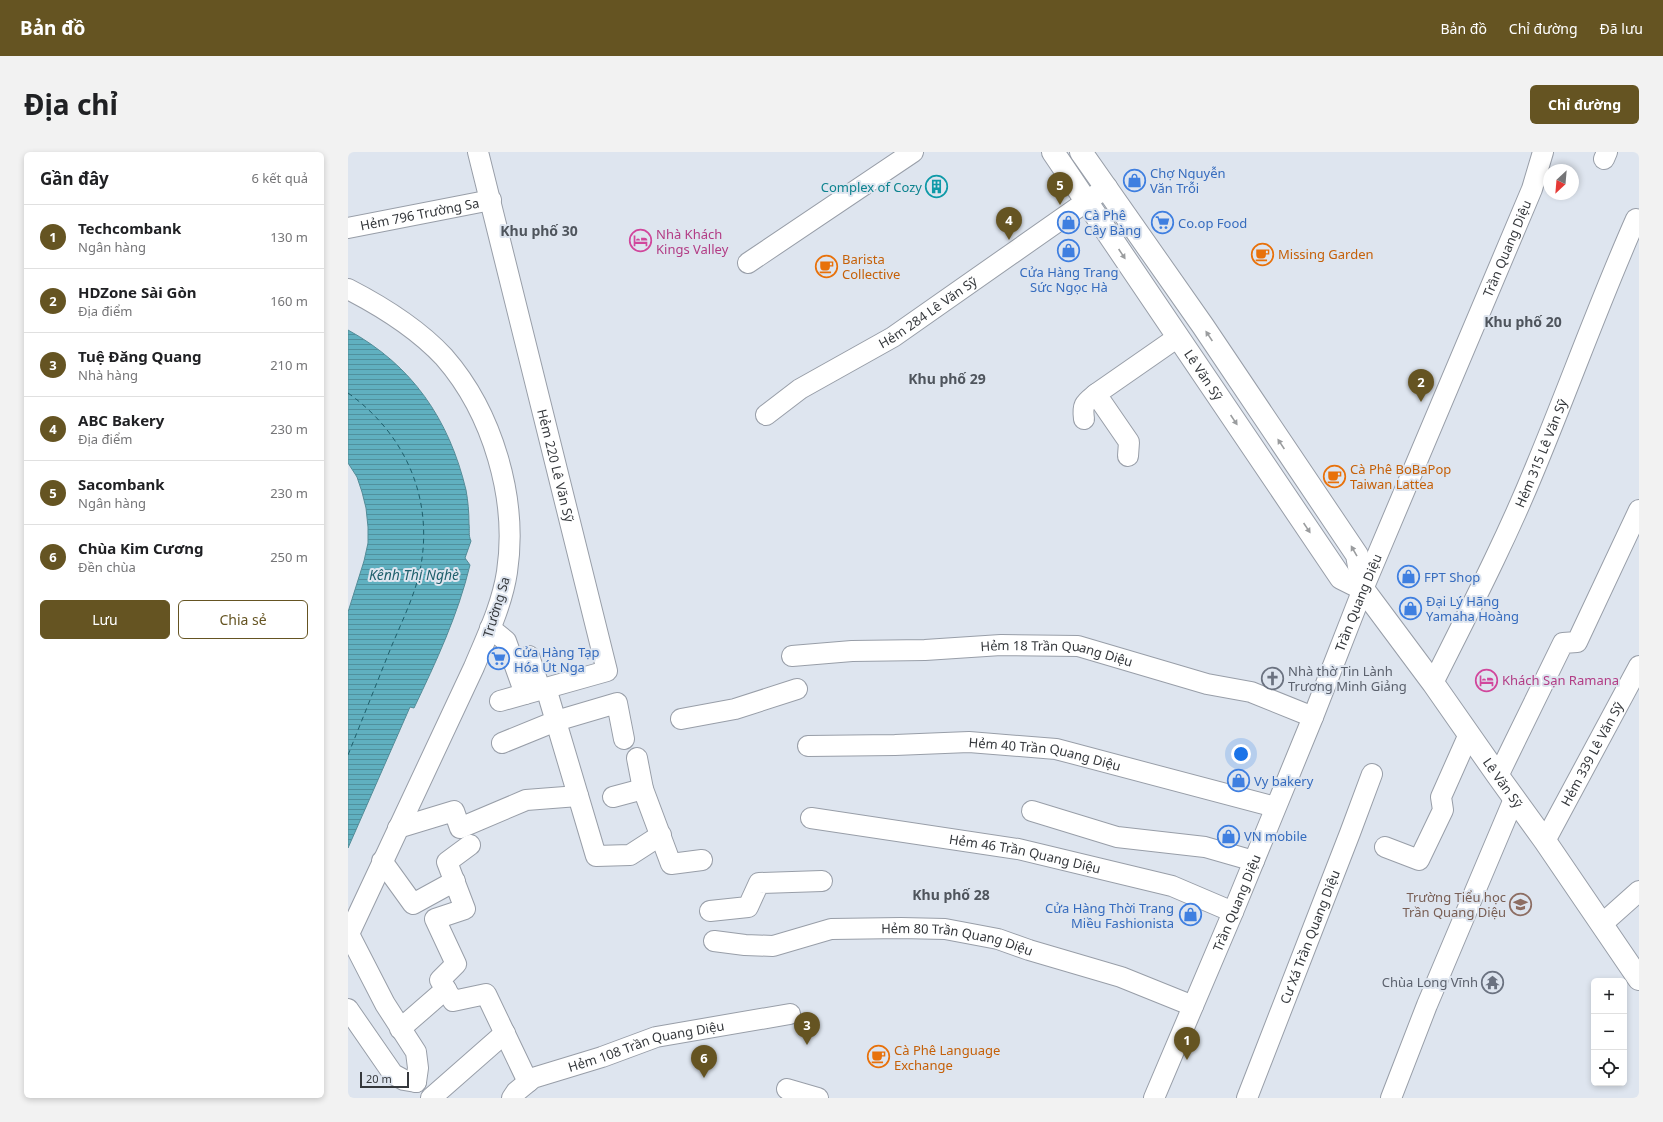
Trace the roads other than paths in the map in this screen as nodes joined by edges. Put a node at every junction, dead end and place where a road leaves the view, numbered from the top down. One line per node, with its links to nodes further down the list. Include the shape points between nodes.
1 (478, 152): 7 (street, Hẻm 220 Lê Văn Sỹ)
2 (913, 152): 11 (street)
3 (1053, 152): 8 (main road, Lê Văn Sỹ)
4 (1081, 152): 6 (main road, Lê Văn Sỹ)
5 (1543, 152): 19 (street, Trần Quang Diệu, via 1532,189)
6 (1107, 187): 8 (street, Hẻm 284 Lê Văn Sỹ); 19 (main road, Lê Văn Sỹ, one-way to 6, via 1357,555)
7 (490, 200): 10 (street, Hẻm 796 Trường Sa); 26 (street, Hẻm 220 Lê Văn Sỹ, via 607,671)
8 (1086, 202): 13 (main road, Lê Văn Sỹ, one-way to 13); 15 (street, Hẻm 284 Lê Văn Sỹ, via 893,337 800,389)
9 (1636, 219): 24 (street, Hẻm 315 Lê Văn Sỹ, via 1607,284 1536,467)
10 (348, 228)
11 (748, 263)
12 (348, 289): 20 (street, Trường Sa, via 390,312 427,340 455,371 484,421 505,488 509,529 507,572)
13 (1178, 337): 14 (street); 19 (main road, Lê Văn Sỹ, one-way to 19, via 1341,578)
14 (1096, 394): 16 (street, via 1082,409); 17 (street, via 1129,442)
15 (766, 416)
16 (1084, 419)
17 (1128, 456)
18 (1639, 510): 37 (street, via 1578,642 1563,643)
19 (1363, 589): 24 (main road, Lê Văn Sỹ); 28 (street, Trần Quang Diệu)
20 (490, 628): 26 (street, via 506,641); 45 (street, Trường Sa)
21 (529, 656): 26 (street)
22 (792, 656): 28 (street, Hẻm 18 Trần Quang Diệu, via 1001,645 1078,646 1207,684 1251,692)
23 (1639, 666): 47 (street, Hẻm 339 Lê Văn Sỹ)
24 (1433, 683): 31 (main road, Lê Văn Sỹ)
25 (796, 689): 29 (street, via 735,709)
26 (537, 690): 27 (street, Hẻm 220 Lê Văn Sỹ); 30 (street)
27 (500, 701)
28 (1313, 717): 42 (street, Trần Quang Diệu)
29 (681, 718)
30 (556, 721): 32 (street, via 617,703); 33 (street); 39 (street)
31 (1469, 734): 37 (main road, Lê Văn Sỹ); 49 (street, via 1441,797 1442,810 1420,860)
32 (624, 739)
33 (502, 743)
34 (808, 746): 42 (street, Hẻm 40 Trần Quang Diệu, via 895,746 969,742 1056,749)
35 (637, 758): 38 (street)
36 (1372, 774): 75 (street, Cư Xá Trần Quang Diệu)
37 (1498, 776): 41 (main road, Lê Văn Sỹ)
38 (643, 789): 40 (street); 46 (street)
39 (578, 796): 45 (street, via 526,800 460,828 454,811); 46 (street, via 596,856 630,855)
40 (613, 798)
41 (1514, 799): 47 (main road, Lê Văn Sỹ); 76 (street, via 1427,1004)
42 (1275, 807): 52 (street, Trần Quang Diệu)
43 (1032, 811): 52 (street, via 1117,837 1205,847)
44 (811, 818): 57 (street, Hẻm 46 Trần Quang Diệu, via 1018,849 1172,886)
45 (398, 828): 51 (street, Trường Sa)
46 (661, 835): 50 (street, via 671,864)
47 (1546, 841): 58 (main road, Lê Văn Sỹ)
48 (470, 845): 53 (street, via 447,862)
49 (1385, 847)
50 (702, 860)
51 (382, 861): 53 (street, via 414,904); 59 (street, Trường Sa)
52 (1254, 861): 57 (street, Trần Quang Diệu)
53 (455, 881): 62 (street, via 466,909 435,919 456,964 440,980)
54 (822, 881): 56 (street, via 759,883 748,907)
55 (1639, 891): 58 (street)
56 (710, 912)
57 (1233, 912): 63 (street, Trần Quang Diệu)
58 (1602, 924): 61 (main road, Lê Văn Sỹ)
59 (348, 935): 66 (street)
60 (714, 941): 63 (street, Hẻm 80 Trần Quang Diệu, via 773,946 831,929 945,929 998,939 1121,977)
61 (1639, 979)
62 (446, 989): 66 (street); 67 (street, via 453,1001 486,994)
63 (1193, 1006): 74 (street, Trần Quang Diệu)
64 (348, 1009): 70 (street, via 393,1074)
65 (790, 1014): 68 (street, Hẻm 108 Trần Quang Diệu, via 656,1036 602,1057 532,1078)
66 (400, 1029): 70 (street, via 416,1052)
67 (505, 1033): 68 (street); 71 (street)
68 (528, 1082): 72 (street, Hẻm 108 Trần Quang Diệu)
69 (787, 1089): 73 (street)
70 (422, 1090)
71 (431, 1098)
72 (512, 1098)
73 (818, 1098)
74 (1154, 1098)
75 (1247, 1098)
76 (1391, 1098)

